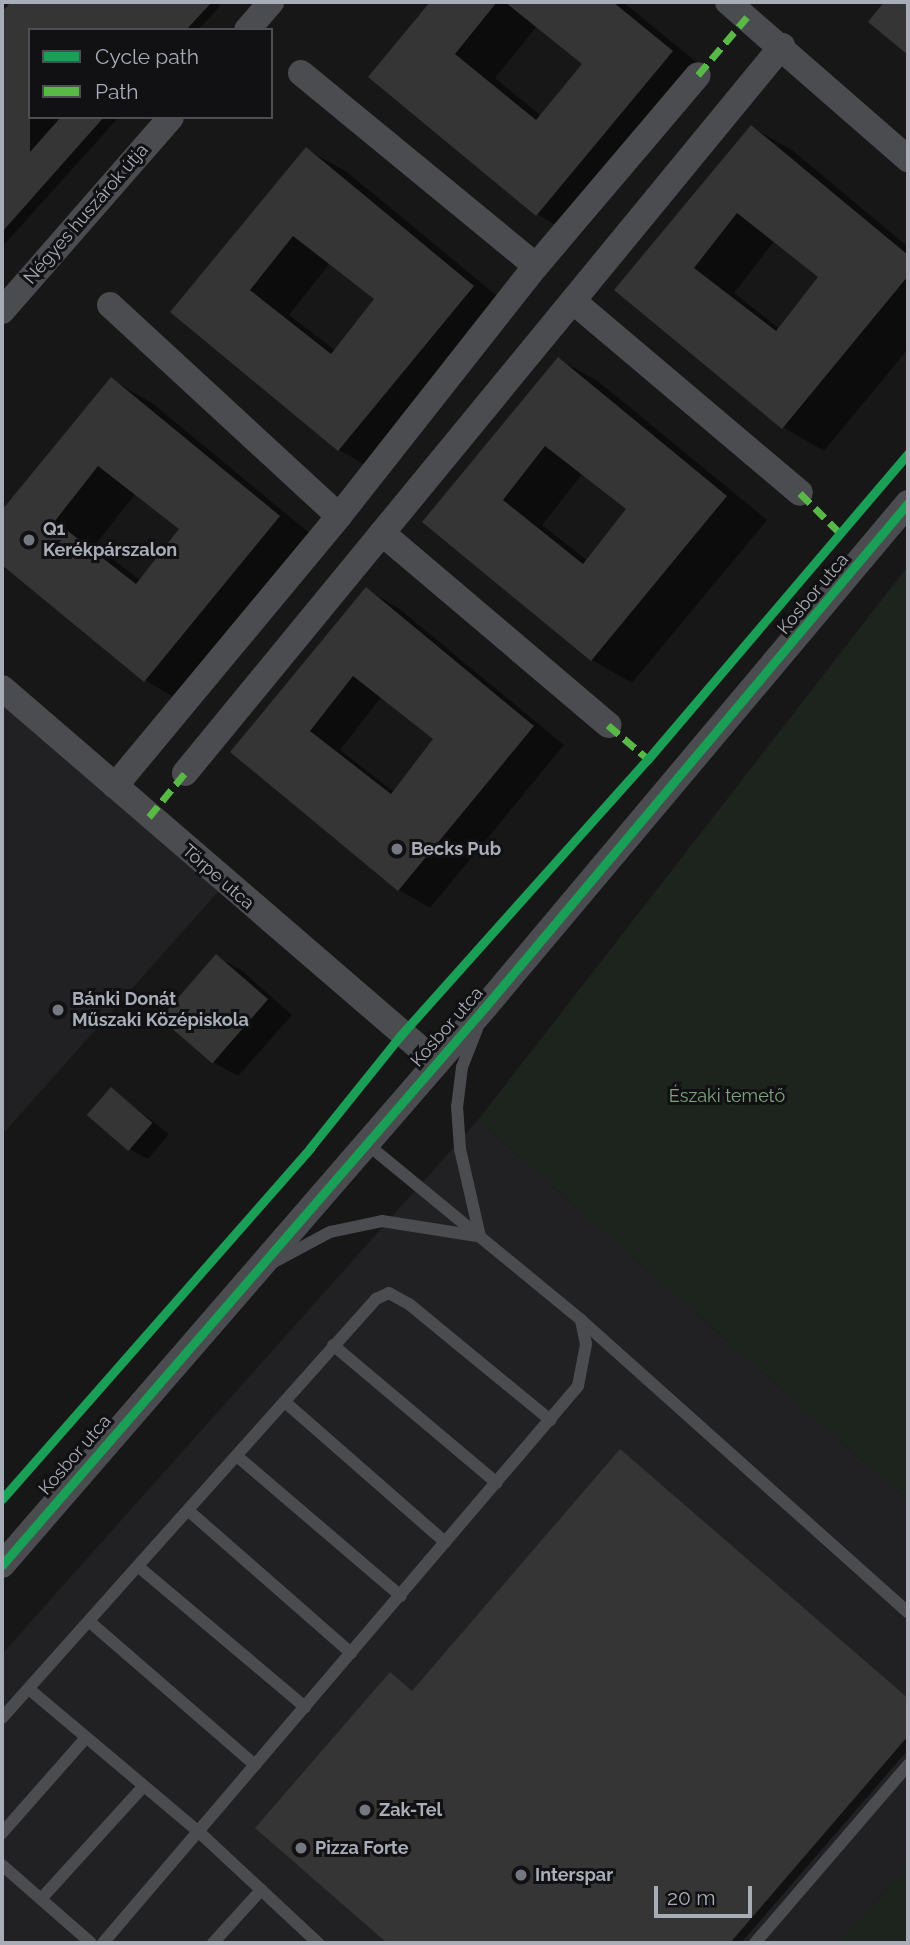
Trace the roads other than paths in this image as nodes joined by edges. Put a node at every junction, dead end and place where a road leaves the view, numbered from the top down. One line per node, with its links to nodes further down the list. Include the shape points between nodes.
1 (271, 2): 3 (street)
2 (728, 2): 4 (street)
3 (249, 28)
4 (782, 46): 8 (street); 10 (street)
5 (301, 73): 9 (street)
6 (698, 75): 9 (street)
7 (169, 119): 12 (street, Négyes huszárok útja)
8 (908, 159)
9 (536, 266): 15 (street)
10 (573, 300): 13 (street); 16 (street)
11 (110, 305): 15 (street)
12 (2, 311)
13 (800, 493)
14 (908, 503): 21 (street, Kosbor utca)
15 (339, 516): 20 (street)
16 (382, 533): 18 (street); 19 (street)
17 (2, 688): 20 (street, Törpe utca)
18 (608, 725)
19 (185, 773)
20 (115, 786): 22 (street, Törpe utca)
21 (485, 1007): 22 (street, Kosbor utca); 24 (lane, via 462,1067 457,1106 460,1149)
22 (437, 1063): 23 (street, Kosbor utca)
23 (367, 1144): 24 (lane); 25 (street, Kosbor utca)
24 (480, 1237): 25 (lane, via 383,1221 330,1232); 26 (lane)
25 (256, 1273): 34 (street, Kosbor utca)
26 (580, 1320): 29 (lane, via 586,1344 578,1386); 37 (lane)
27 (333, 1345): 28 (lane); 29 (lane, via 376,1298 389,1293 409,1304); 31 (lane)
28 (285, 1402): 30 (lane); 33 (lane)
29 (551, 1420): 31 (lane)
30 (238, 1457): 32 (lane); 36 (lane)
31 (497, 1483): 33 (lane)
32 (190, 1512): 35 (lane); 39 (lane)
33 (446, 1542): 36 (lane)
34 (2, 1565)
35 (140, 1568): 38 (lane); 41 (lane)
36 (401, 1596): 39 (lane)
37 (908, 1612)
38 (91, 1623): 40 (lane); 44 (lane)
39 (351, 1653): 41 (lane)
40 (29, 1689): 42 (lane); 43 (lane)
41 (305, 1707): 44 (lane)
42 (2, 1718)
43 (85, 1739): 46 (lane); 48 (lane)
44 (255, 1765): 47 (lane)
45 (908, 1765): 56 (lane)
46 (143, 1787): 47 (lane); 51 (lane)
47 (199, 1832): 50 (lane); 54 (lane)
48 (2, 1833)
49 (2, 1865): 51 (lane)
50 (261, 1890): 52 (lane); 55 (lane)
51 (41, 1899): 53 (lane)
52 (314, 1942)
53 (91, 1943)
54 (103, 1943)
55 (213, 1943)
56 (755, 1943)

